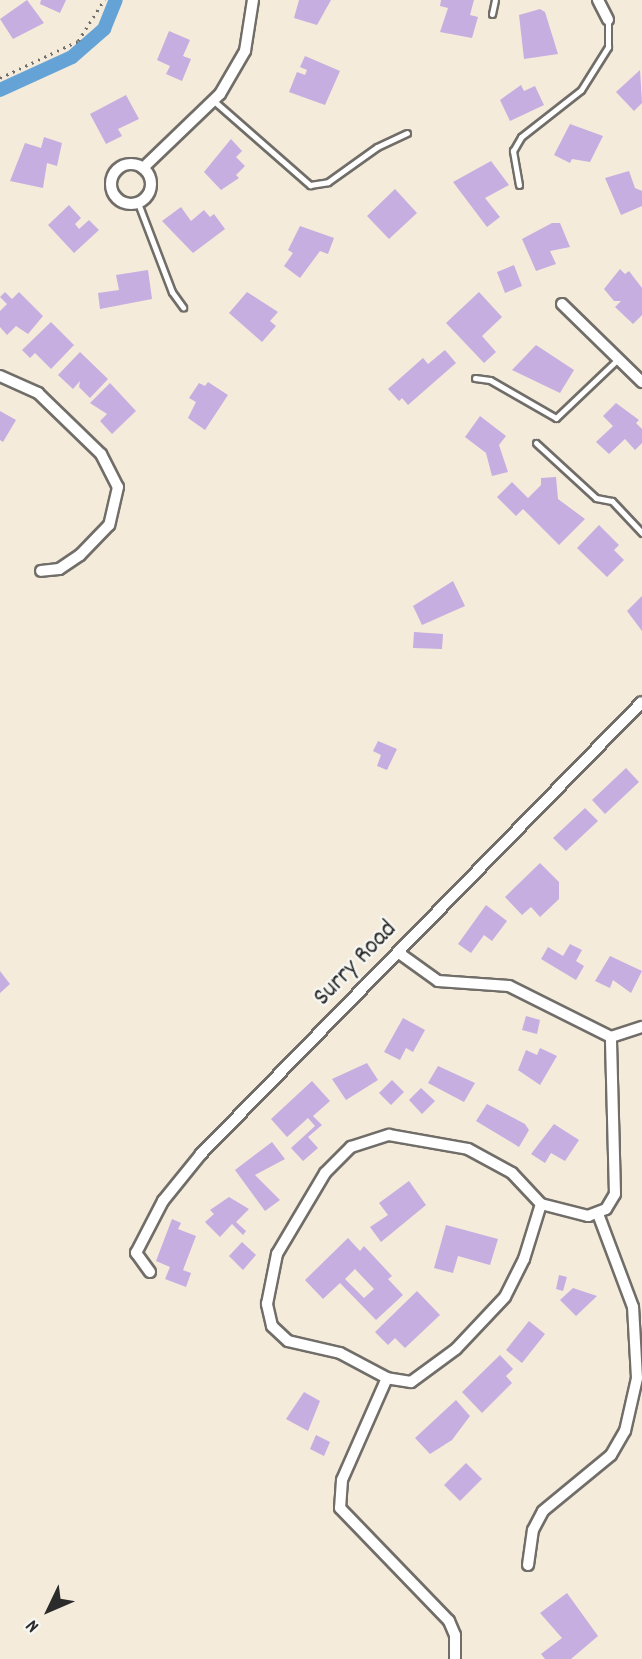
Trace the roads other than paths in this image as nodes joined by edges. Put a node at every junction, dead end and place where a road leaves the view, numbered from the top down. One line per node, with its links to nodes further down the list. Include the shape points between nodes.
1 (253, 0): 6 (street, via 245,51)
2 (495, 0): 4 (lane)
3 (598, 0): 5 (street)
4 (492, 14)
5 (608, 20): 9 (lane, via 608,47 581,90 522,137 513,151)
6 (214, 101): 7 (lane, via 310,185 328,182 377,147); 8 (street)
7 (407, 133)
8 (143, 167): 10 (street, via 151,184 148,195); 10 (street, via 125,165 115,172 111,184 120,200)
9 (519, 185)
10 (138, 203): 12 (lane, via 172,292)
11 (562, 304): 13 (street)
12 (183, 307)
13 (618, 359): 15 (lane, via 556,418 489,380); 16 (street)
14 (0, 376): 19 (street, via 38,393 102,454 118,487 109,525 70,562)
15 (475, 377)
16 (642, 382)
17 (536, 443): 18 (lane, via 596,498 612,501)
18 (642, 533)
19 (41, 571)
20 (642, 702): 21 (street, Surry Road)
21 (399, 953): 23 (street, via 438,981 522,990); 26 (street, Surry Road, via 201,1154 163,1201 136,1253)
22 (642, 1027): 23 (street)
23 (611, 1037): 25 (street, via 618,1179 610,1203)
24 (541, 1204): 25 (street, via 578,1216); 27 (street, via 517,1275 486,1319 420,1379 405,1383); 27 (street, via 497,1164 433,1139 373,1137 351,1147 331,1165 277,1254 267,1291 268,1315 288,1341 340,1353)
25 (598, 1214): 28 (street, via 633,1307 637,1378 625,1430 611,1455 543,1511 533,1530)
26 (150, 1272)
27 (387, 1378): 29 (street, via 342,1480 340,1508 449,1621 455,1635)
28 (528, 1565)
29 (455, 1659)

